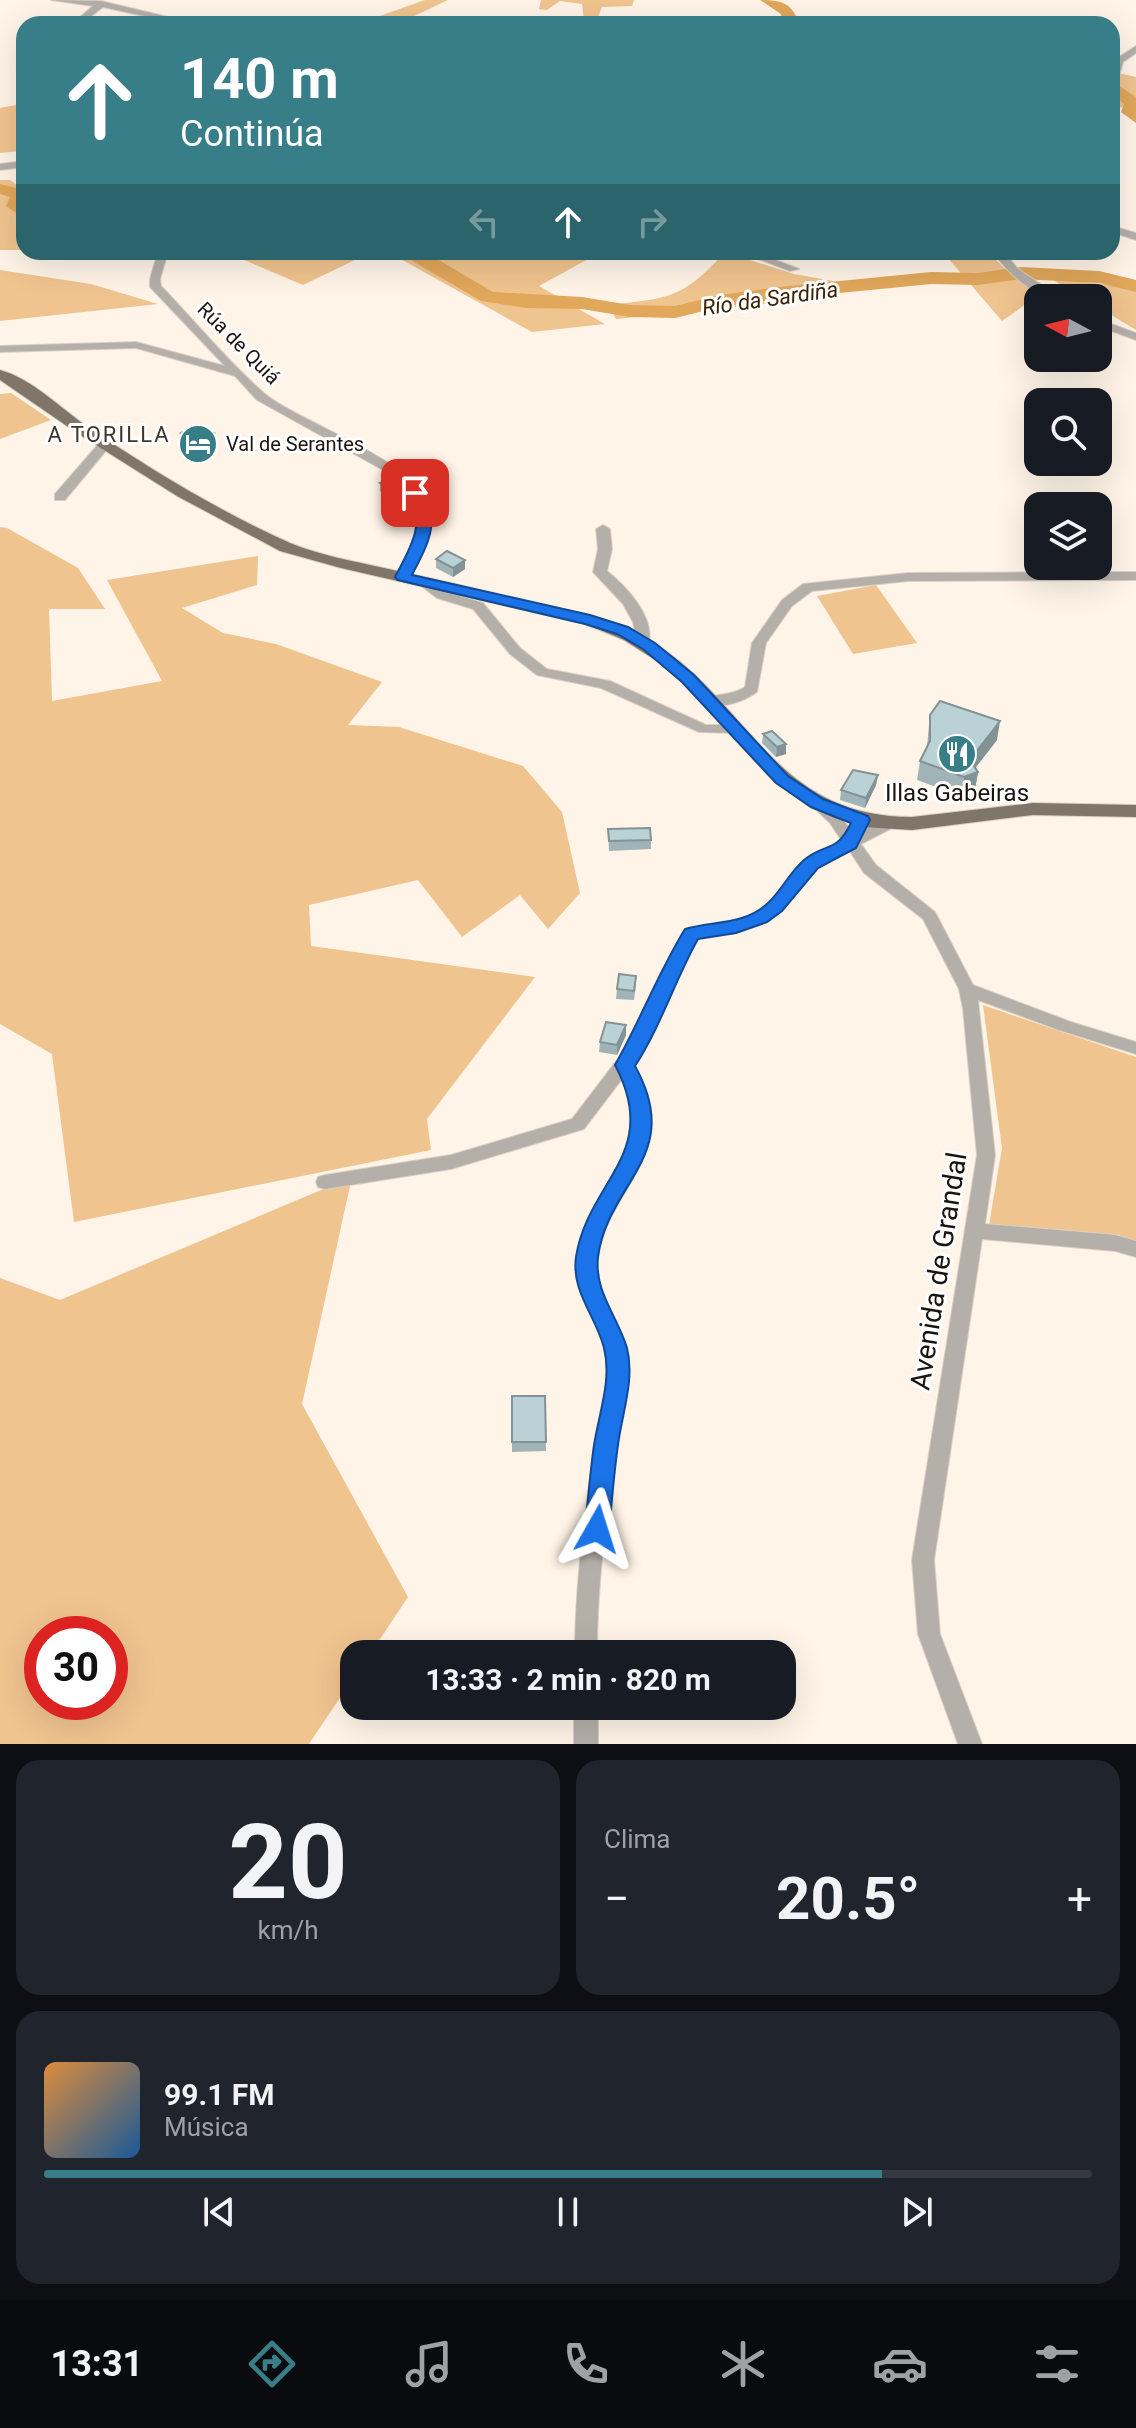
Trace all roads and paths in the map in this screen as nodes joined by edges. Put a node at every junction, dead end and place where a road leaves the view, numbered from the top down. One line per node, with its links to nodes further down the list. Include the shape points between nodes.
1 (55, 0): 2 (street)
2 (103, 2): 3 (street); 4 (street, via 120,12)
3 (86, 16)
4 (144, 16)
5 (161, 260): 14 (street, Rúa de Quiá, via 156,287)
6 (768, 260): 8 (street)
7 (1005, 260): 9 (street)
8 (794, 269)
9 (1034, 284)
10 (1112, 328): 11 (street)
11 (1136, 337)
12 (0, 349): 14 (street, via 136,345)
13 (0, 374): 15 (main road)
14 (237, 374): 19 (street, Rúa de Quiá, via 261,397 387,467 415,493 424,508 423,531)
15 (105, 444): 16 (street); 19 (main road, via 183,493 286,547)
16 (60, 497)
17 (603, 529): 21 (street, via 600,572 627,598 644,633)
18 (1136, 576): 22 (street, via 908,577 808,587 787,603 759,643 748,694)
19 (403, 577): 20 (main road)
20 (425, 582): 21 (main road, via 590,620); 23 (street, via 442,595 478,606 515,651 542,672 605,684 704,729)
21 (643, 643): 22 (main road)
22 (709, 701): 23 (main road)
23 (734, 729): 24 (main road, via 782,780)
24 (817, 803): 26 (main road); 28 (street, Avenida de Grandal)
25 (1136, 811): 27 (main road, via 1033,809)
26 (856, 818): 27 (main road); 28 (street)
27 (886, 824): 28 (street)
28 (850, 844): 29 (street, Avenida de Grandal, via 870,869 929,916); 31 (street, via 811,864 761,918 692,933)
29 (967, 989): 30 (street); 33 (street, Avenida de Grandal, via 986,1155)
30 (1136, 1048)
31 (625, 1065): 32 (street, via 578,1124 451,1162); 35 (street, via 637,1088 641,1134 629,1170 601,1213 587,1257 589,1288 616,1349 617,1391)
32 (325, 1182)
33 (974, 1231): 34 (street); 38 (street, Avenida de Grandal, via 923,1560 929,1634)
34 (1136, 1249)
35 (586, 1640)
36 (586, 1720): 37 (street)
37 (586, 1744)
38 (970, 1744)

